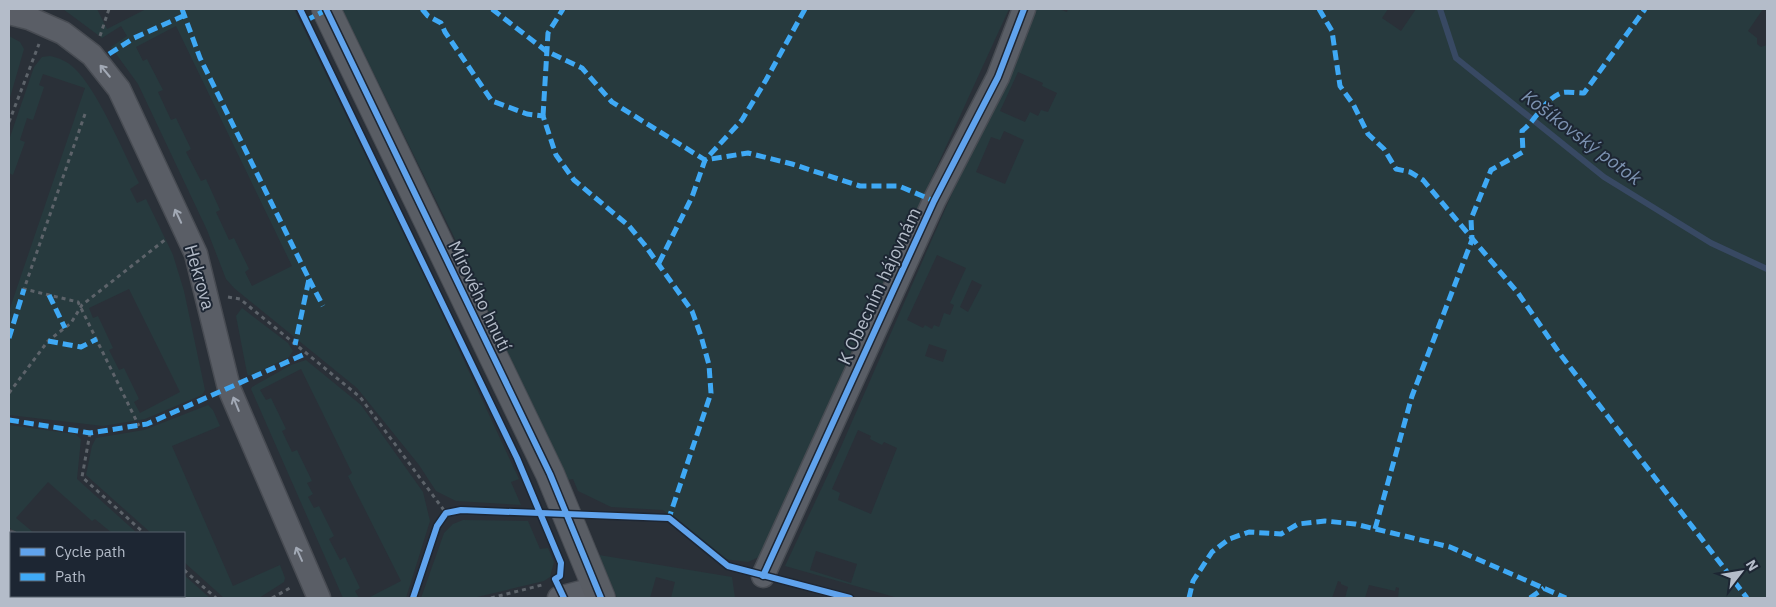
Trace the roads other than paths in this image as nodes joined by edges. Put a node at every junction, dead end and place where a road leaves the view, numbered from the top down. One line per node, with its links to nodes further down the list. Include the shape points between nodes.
1 (326, 9): 6 (main road, Mírového hnutí, via 550,474)
2 (1024, 9): 4 (street, K Obecním hájovnám, via 998,77 934,201)
3 (9, 14): 7 (street, Hekrova, one-way to 3, via 229,388 196,254 119,89 92,55 63,33 29,18)
4 (763, 576)
5 (554, 591): 6 (street)
6 (599, 593)
7 (319, 598)

